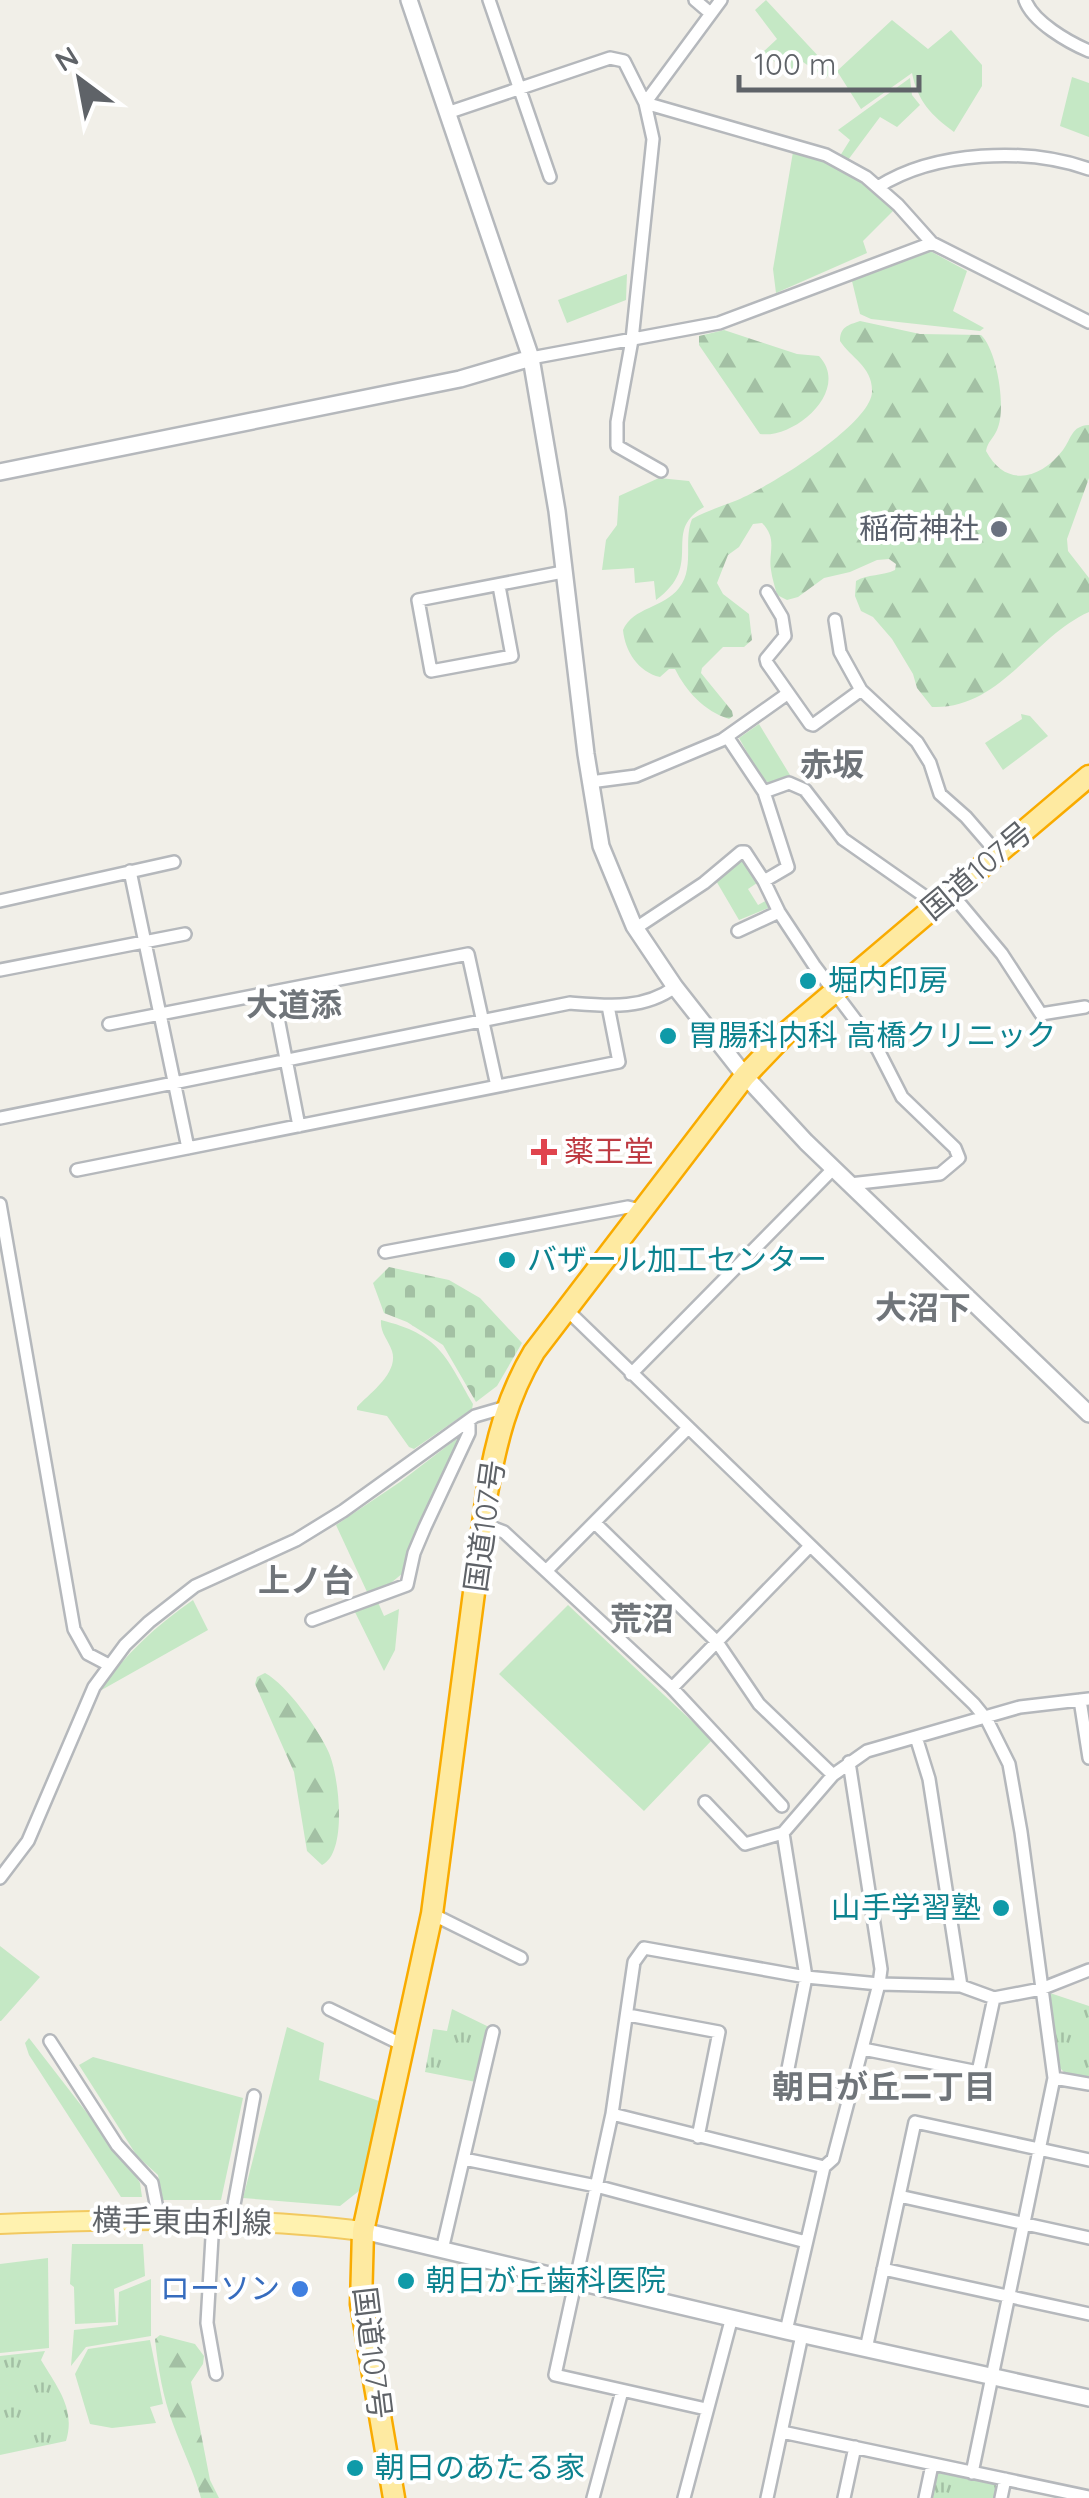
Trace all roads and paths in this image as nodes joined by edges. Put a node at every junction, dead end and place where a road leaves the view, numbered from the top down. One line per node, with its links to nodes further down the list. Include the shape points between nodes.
1 (409, 0): 10 (street)
2 (489, 0): 8 (street)
3 (695, 0): 6 (street)
4 (721, 0): 6 (street)
5 (1026, 0): 7 (street, via 1029,10)
6 (709, 12): 9 (street)
7 (1089, 51)
8 (519, 88): 9 (street, via 610,58 624,61); 10 (street); 12 (street)
9 (645, 104): 13 (street, via 826,155); 16 (street, via 653,139)
10 (447, 113): 17 (street)
11 (1089, 169): 13 (street, via 1057,158 982,156 912,170)
12 (550, 178)
13 (878, 187): 14 (street)
14 (932, 242): 15 (street); 16 (street, via 719,323)
15 (1089, 322)
16 (632, 340): 17 (street); 19 (street, via 616,446)
17 (531, 358): 18 (street, via 460,379); 20 (street)
18 (0, 472)
19 (661, 472)
20 (563, 572): 21 (street); 28 (street)
21 (499, 586): 21 (street, via 418,600 431,672 512,656)
22 (767, 592): 25 (street, via 786,636 766,658)
23 (835, 620): 24 (street, via 840,652)
24 (861, 690): 25 (street, via 813,725); 30 (street, via 918,742 940,794)
25 (787, 694): 26 (street)
26 (728, 738): 28 (street, via 636,776); 29 (street)
27 (1089, 776): 30 (highway, 国道107号)
28 (590, 782): 37 (street, via 600,846)
29 (764, 792): 33 (street, via 788,867); 34 (street, via 789,783 806,790 843,839)
30 (998, 854): 34 (highway, 国道107号)
31 (174, 862): 32 (street)
32 (130, 871): 35 (street); 40 (street)
33 (764, 881): 36 (street); 37 (street, via 741,852)
34 (944, 899): 43 (highway, 国道107号); 46 (street, via 1002,954 1041,1014)
35 (0, 902)
36 (779, 912): 38 (street); 43 (street)
37 (636, 928): 42 (street)
38 (738, 931)
39 (185, 934): 40 (street)
40 (146, 942): 41 (street); 47 (street)
41 (0, 970)
42 (675, 987): 45 (street, via 661,998); 51 (street)
43 (834, 991): 51 (highway, 国道107号); 59 (street, via 878,1050 902,1097 959,1158 940,1174)
44 (273, 992): 47 (street); 48 (street, via 468,954); 50 (street)
45 (608, 1006): 48 (street, via 570,1002); 53 (street, via 619,1062)
46 (1085, 1007)
47 (162, 1014): 49 (street); 52 (street)
48 (483, 1020): 50 (street); 53 (street)
49 (108, 1024)
50 (286, 1060): 52 (street); 55 (street)
51 (745, 1076): 57 (street); 61 (highway, 国道107号)
52 (174, 1083): 54 (street); 56 (street)
53 (497, 1086): 55 (street)
54 (0, 1118)
55 (299, 1126): 56 (street)
56 (188, 1148): 58 (street)
57 (834, 1168): 59 (street); 64 (street)
58 (76, 1170)
59 (850, 1184): 66 (street)
60 (0, 1204): 75 (street, via 74,1629 88,1654)
61 (640, 1210): 62 (street); 63 (highway, 国道107号)
62 (386, 1252)
63 (568, 1311): 64 (street); 65 (highway, 国道107号, via 534,1352)
64 (631, 1374): 68 (street)
65 (506, 1407): 67 (street); 70 (highway, 国道107号)
66 (1089, 1414)
67 (469, 1421): 73 (street, via 407,1585); 75 (street, via 296,1540 195,1586)
68 (687, 1429): 69 (street); 71 (street)
69 (595, 1523): 72 (street); 74 (street)
70 (483, 1524): 72 (street, via 504,1532); 87 (highway, 国道107号)
71 (810, 1546): 74 (street); 78 (street)
72 (546, 1571): 76 (street)
73 (312, 1620)
74 (717, 1642): 76 (street); 82 (street, via 759,1704)
75 (109, 1665): 86 (street, via 28,1841)
76 (672, 1688): 84 (street)
77 (1085, 1700): 78 (street, via 1020,1708); 80 (street)
78 (987, 1720): 79 (street); 93 (street, via 1008,1764)
79 (916, 1736): 81 (street); 92 (street, via 929,1779)
80 (1089, 1758)
81 (849, 1762): 82 (street); 91 (street)
82 (832, 1775): 85 (street)
83 (704, 1802): 85 (street, via 745,1844)
84 (782, 1806)
85 (784, 1834): 90 (street)
86 (0, 1878)
87 (432, 1914): 88 (street); 99 (highway, 国道107号)
88 (521, 1958)
89 (1089, 1970): 93 (street)
90 (806, 1978): 91 (street); 96 (street, via 644,1948 634,1962); 104 (street, via 784,2084)
91 (879, 1984): 92 (street); 100 (street)
92 (961, 1986): 94 (street)
93 (1041, 1989): 94 (street); 101 (street)
94 (994, 1998): 100 (street, via 978,2072)
95 (329, 2010): 99 (street)
96 (628, 2016): 105 (street); 106 (street, via 719,2032)
97 (493, 2032): 108 (street)
98 (50, 2041): 113 (street, via 117,2145 152,2183)
99 (402, 2046): 117 (highway, 国道107号)
100 (863, 2049): 104 (street)
101 (1054, 2078): 102 (street); 107 (street)
102 (1089, 2084)
103 (254, 2096): 114 (street)
104 (848, 2096): 110 (street, via 832,2159)
105 (612, 2114): 106 (street); 111 (street)
106 (698, 2138): 110 (street)
107 (1041, 2150): 109 (street); 112 (street, via 915,2122); 116 (street)
108 (464, 2159): 111 (street); 120 (street)
109 (1089, 2160)
110 (824, 2167): 119 (street)
111 (596, 2186): 119 (street); 122 (street)
112 (899, 2196): 116 (street); 121 (street)
113 (159, 2219): 114 (main road, 横手東由利線); 115 (main road, 横手東由利線)
114 (222, 2221): 117 (main road, 横手東由利線); 128 (street, via 207,2324)
115 (0, 2224)
116 (1025, 2225): 118 (street); 123 (street)
117 (363, 2231): 120 (street); 139 (highway, 国道107号, via 361,2304)
118 (1089, 2238)
119 (806, 2242): 126 (street)
120 (442, 2250): 122 (street)
121 (883, 2270): 123 (street); 127 (street)
122 (574, 2282): 125 (street); 130 (street, via 555,2374)
123 (1009, 2298): 124 (street); 129 (street)
124 (1089, 2314)
125 (732, 2317): 126 (street); 132 (street)
126 (794, 2333): 127 (street); 133 (street)
127 (866, 2350): 129 (street)
128 (216, 2374)
129 (992, 2378): 131 (street); 136 (street)
130 (622, 2390): 132 (street); 140 (street)
131 (1089, 2398)
132 (706, 2409): 141 (street)
133 (782, 2432): 134 (street); 142 (street)
134 (855, 2447): 135 (street); 143 (street)
135 (932, 2466): 136 (street); 144 (street)
136 (972, 2473): 137 (street)
137 (1004, 2480): 138 (street); 145 (street)
138 (1083, 2497)
139 (394, 2498)
140 (593, 2498)
141 (684, 2498)
142 (767, 2498)
143 (844, 2498)
144 (925, 2498)
145 (1001, 2498)

